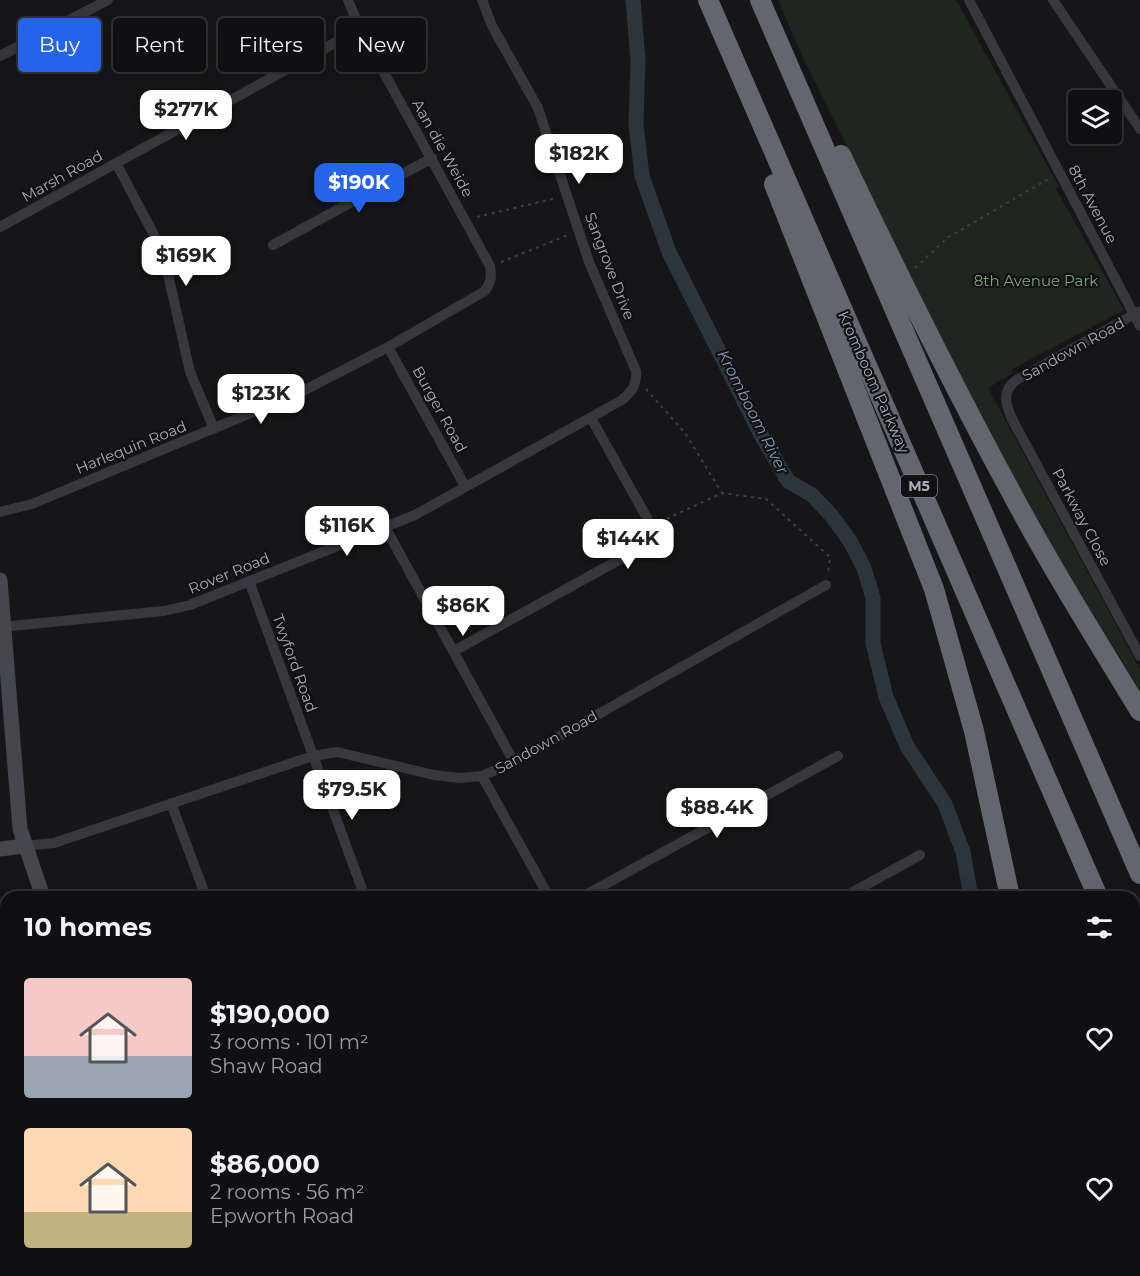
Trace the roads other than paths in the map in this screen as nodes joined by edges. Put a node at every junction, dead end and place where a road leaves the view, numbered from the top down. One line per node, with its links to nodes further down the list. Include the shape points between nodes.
1 (108, 0): 10 (street)
2 (348, 0): 8 (street)
3 (482, 0): 22 (street, Sangrove Drive, via 492,26 538,108 589,262 633,362)
4 (708, 0): 12 (highway, Kromboom Parkway / M5)
5 (761, 0): 35 (highway, via 1016,501); 44 (highway)
6 (969, 0): 19 (street, 8th Avenue)
7 (1053, 0): 13 (street)
8 (355, 18)
9 (336, 42): 15 (street, Marsh Road)
10 (0, 56)
11 (384, 72): 14 (street, Aan die Weide)
12 (740, 75): 51 (highway, via 739,90 747,119 934,589 974,731); 52 (highway, Kromboom Parkway / M5)
13 (1140, 129)
14 (432, 158): 17 (street); 18 (street, Aan die Weide, via 490,266)
15 (116, 163): 16 (street, Marsh Road); 25 (street, via 163,252 190,372)
16 (0, 227)
17 (273, 245)
18 (490, 283): 21 (street, Harlequin Road, via 475,298)
19 (1137, 313): 20 (street, 8th Avenue); 23 (street, Sandown Road, via 1018,379)
20 (1140, 326)
21 (388, 347): 25 (street, Harlequin Road, via 301,392); 26 (street, Burger Road)
22 (637, 380): 24 (street, Rover Road, via 622,400)
23 (1008, 389): 34 (street, Parkway Close, via 1005,400 1013,421)
24 (591, 418): 26 (street, Rover Road); 33 (street, via 650,527 649,536 635,550)
25 (214, 429): 27 (street, Harlequin Road, via 32,504)
26 (465, 486): 28 (street, Rover Road, via 415,515)
27 (0, 512)
28 (385, 526): 30 (street, Rover Road); 33 (street)
29 (0, 579): 32 (main road)
30 (249, 581): 32 (street, Rover Road, via 177,609); 36 (street, Twyford Road)
31 (826, 585): 38 (street, Sandown Road)
32 (2, 627): 41 (main road)
33 (454, 651): 38 (street)
34 (1140, 656)
35 (1140, 711)
36 (313, 756): 39 (street, Sandown Road, via 337,752 434,775); 40 (street, Sandown Road); 47 (street, Twyford Road)
37 (838, 756): 49 (street)
38 (514, 762): 39 (street, Sandown Road)
39 (482, 776): 48 (street)
40 (171, 803): 41 (street, Sandown Road, via 54,843); 46 (street)
41 (24, 846): 42 (main road, Sandown Road); 45 (main road)
42 (0, 849)
43 (920, 855): 50 (street)
44 (1140, 874)
45 (41, 891)
46 (204, 891)
47 (363, 891)
48 (542, 891)
49 (593, 891)
50 (855, 891)
51 (1009, 891)
52 (1095, 891)

